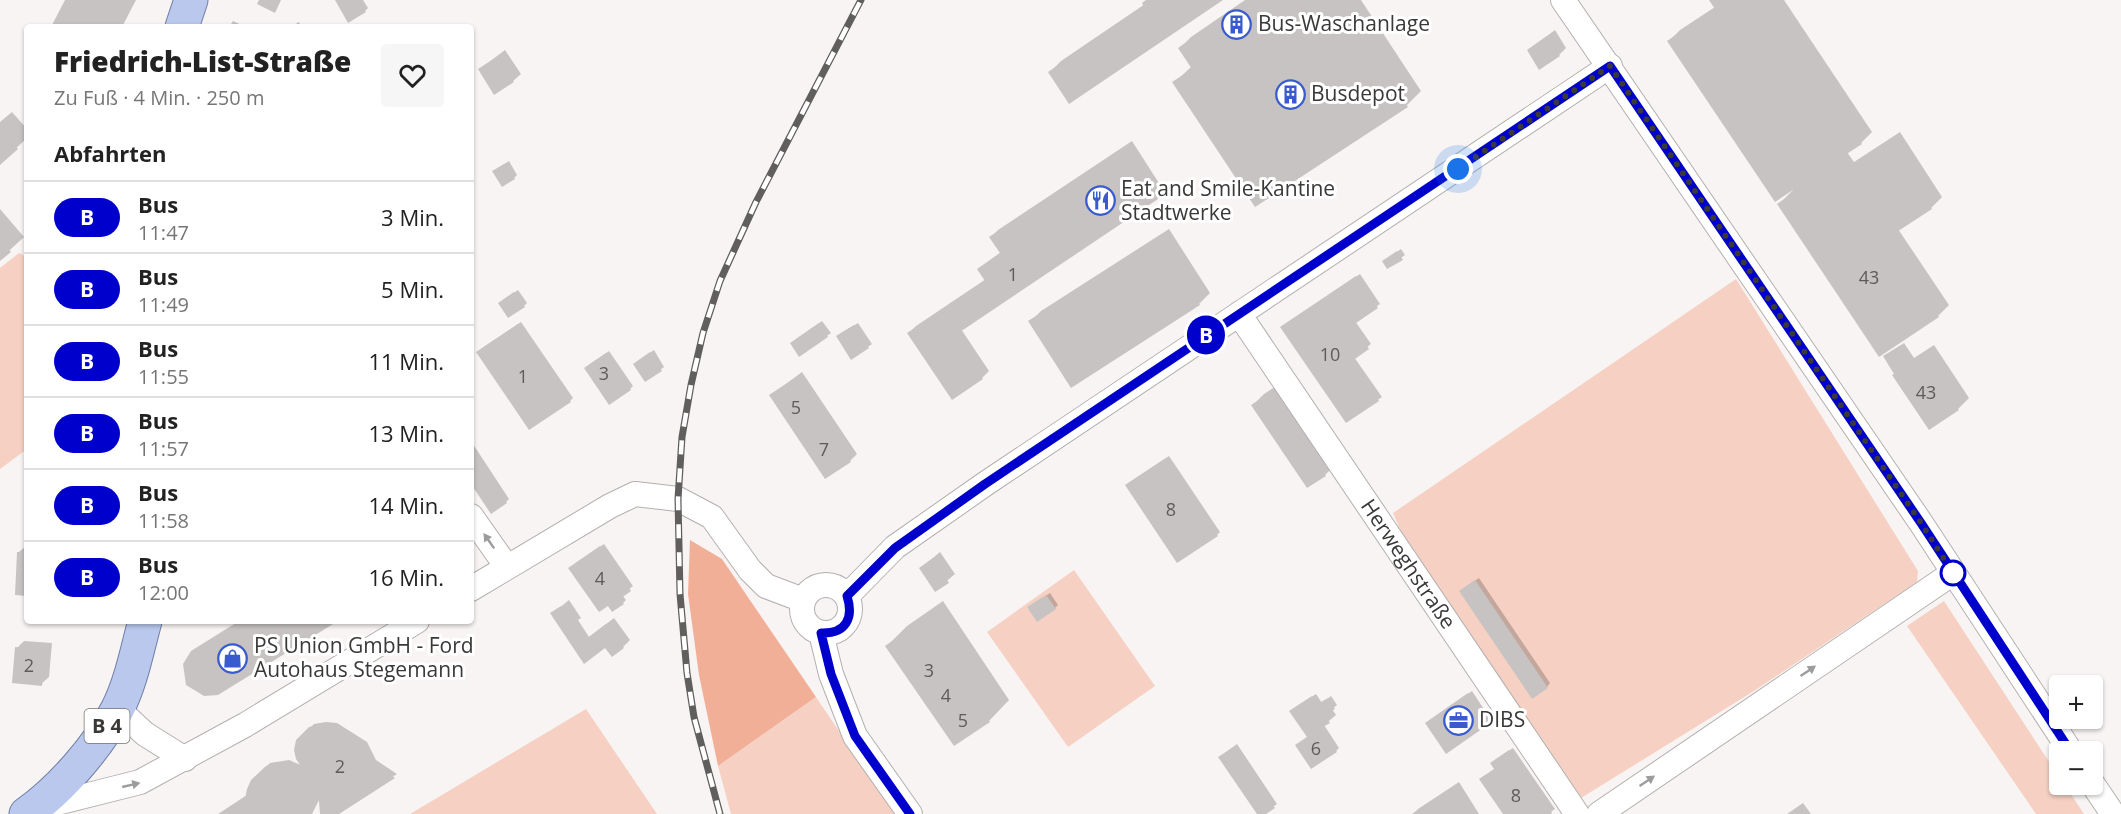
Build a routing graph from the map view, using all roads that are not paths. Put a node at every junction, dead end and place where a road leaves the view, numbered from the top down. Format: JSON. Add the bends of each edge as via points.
{"nodes":[{"id":1,"x":191,"y":0,"type":"edge"},
{"id":2,"x":1563,"y":0,"type":"edge"},
{"id":3,"x":183,"y":24,"type":"edge"},
{"id":4,"x":1610,"y":66,"type":"junction"},
{"id":5,"x":1239,"y":314,"type":"junction"},
{"id":6,"x":474,"y":520,"type":"edge"},
{"id":7,"x":507,"y":567,"type":"junction"},
{"id":8,"x":1953,"y":573,"type":"junction"},
{"id":9,"x":474,"y":587,"type":"edge"},
{"id":10,"x":847,"y":596,"type":"junction"},
{"id":11,"x":803,"y":600,"type":"junction"},
{"id":12,"x":144,"y":624,"type":"edge"},
{"id":13,"x":412,"y":624,"type":"edge"},
{"id":14,"x":821,"y":633,"type":"junction"},
{"id":15,"x":118,"y":709,"type":"junction"},
{"id":16,"x":2064,"y":741,"type":"edge"},
{"id":17,"x":185,"y":759,"type":"junction"},
{"id":18,"x":2100,"y":795,"type":"edge"},
{"id":19,"x":75,"y":806,"type":"edge"},
{"id":20,"x":29,"y":812,"type":"edge"},
{"id":21,"x":910,"y":814,"type":"edge"},
{"id":22,"x":1577,"y":814,"type":"edge"},
{"id":23,"x":1599,"y":814,"type":"edge"},
{"id":24,"x":2113,"y":814,"type":"edge"}],
"edges":[{"from":1,"to":3,"type":"main road"},
{"from":2,"to":4,"type":"street"},
{"from":4,"to":5,"type":"street"},
{"from":4,"to":8,"type":"street"},
{"from":5,"to":10,"type":"street","via":[[911,536]]},
{"from":5,"to":22,"type":"street","name":"Herweghstraße"},
{"from":7,"to":6,"type":"street","one_way":true},
{"from":7,"to":9,"type":"street"},
{"from":7,"to":11,"type":"street","via":[[635,494],[678,499],[712,517],[766,586]]},
{"from":8,"to":16,"type":"street"},
{"from":23,"to":8,"type":"street","one_way":true},
{"from":10,"to":11,"type":"street","via":[[829,585],[820,585]]},
{"from":10,"to":14,"type":"street","via":[[850,615],[844,626]]},
{"from":11,"to":14,"type":"street","via":[[802,616],[807,626]]},
{"from":12,"to":15,"type":"main road","number":"B 4"},
{"from":13,"to":17,"type":"street"},
{"from":14,"to":21,"type":"street","via":[[831,674],[855,736]]},
{"from":15,"to":17,"type":"street","via":[[145,734]]},
{"from":15,"to":20,"type":"main road","number":"B 4","via":[[73,771]]},
{"from":19,"to":17,"type":"street","one_way":true,"via":[[141,782]]},
{"from":18,"to":24,"type":"street"},
{"from":19,"to":20,"type":"street"}]}
